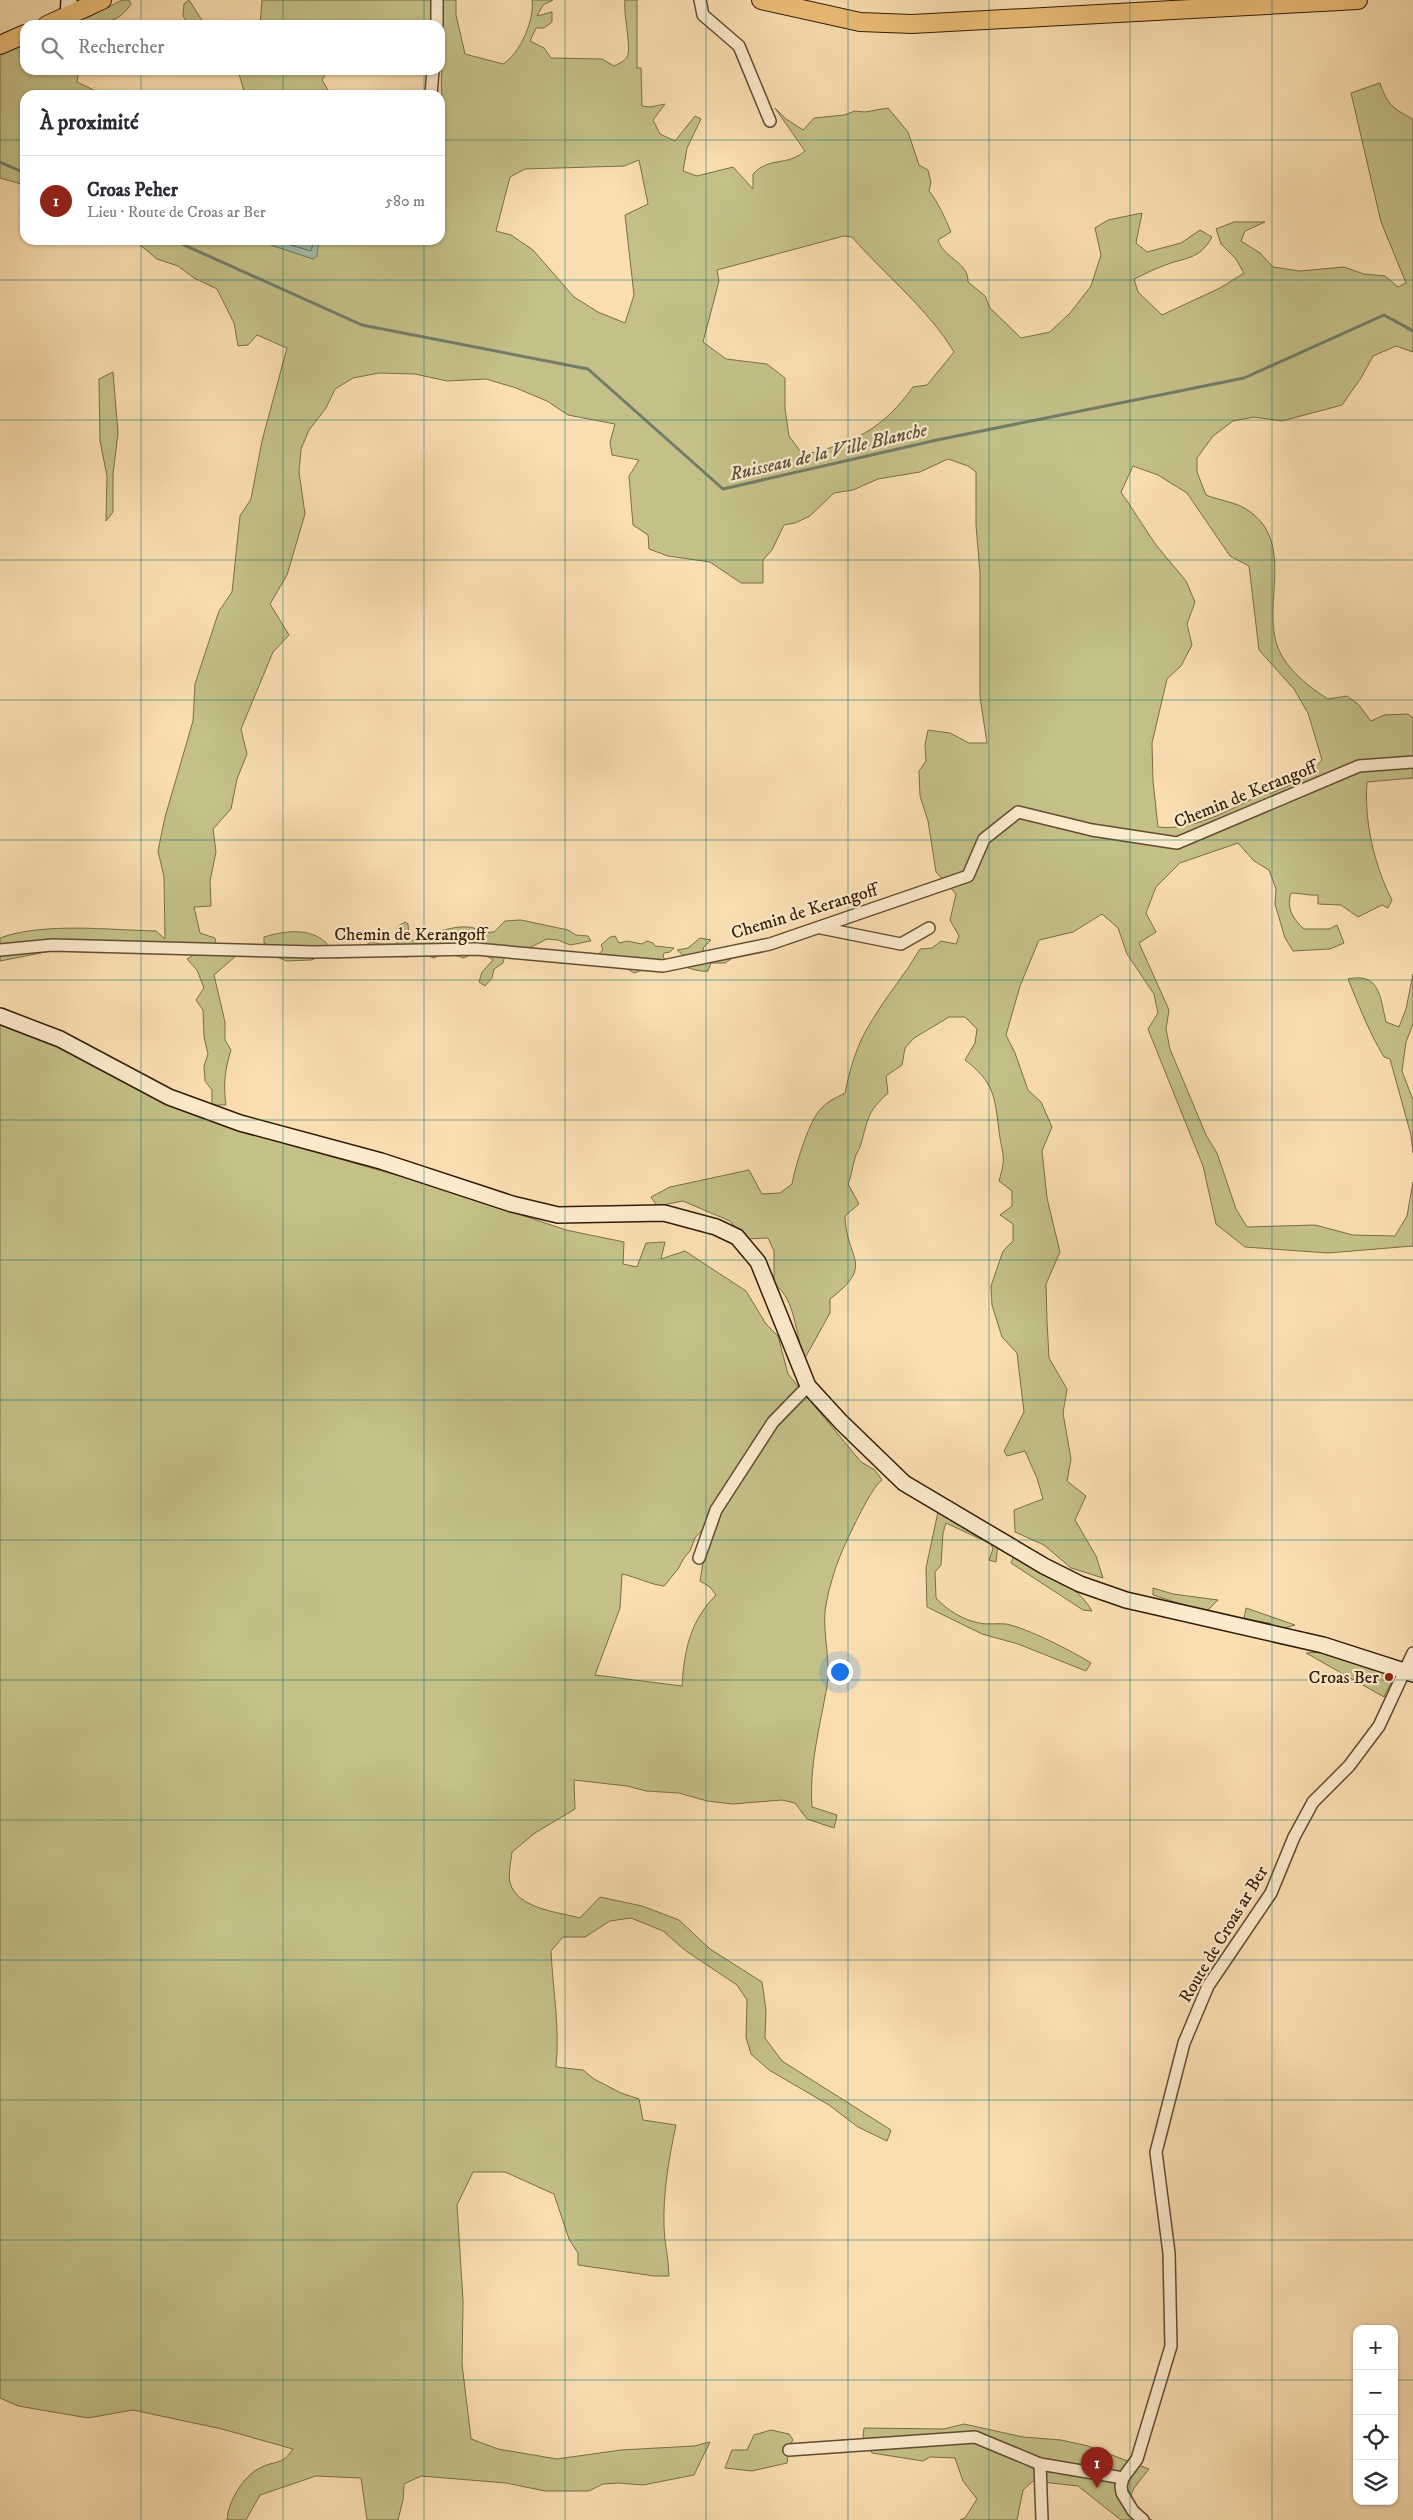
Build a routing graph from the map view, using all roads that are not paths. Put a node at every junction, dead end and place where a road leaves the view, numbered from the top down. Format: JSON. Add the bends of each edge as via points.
{"nodes":[{"id":1,"x":438,"y":0,"type":"edge"},
{"id":2,"x":700,"y":0,"type":"edge"},
{"id":3,"x":761,"y":0,"type":"edge"},
{"id":4,"x":1358,"y":0,"type":"edge"},
{"id":5,"x":94,"y":2,"type":"edge"},
{"id":6,"x":68,"y":8,"type":"edge"},
{"id":7,"x":53,"y":20,"type":"edge"},
{"id":8,"x":437,"y":20,"type":"edge"},
{"id":9,"x":20,"y":36,"type":"edge"},
{"id":10,"x":0,"y":45,"type":"edge"},
{"id":11,"x":433,"y":75,"type":"edge"},
{"id":12,"x":431,"y":90,"type":"edge"},
{"id":13,"x":770,"y":120,"type":"dead end"},
{"id":14,"x":1413,"y":762,"type":"edge"},
{"id":15,"x":819,"y":928,"type":"junction"},
{"id":16,"x":929,"y":928,"type":"dead end"},
{"id":17,"x":0,"y":950,"type":"edge"},
{"id":18,"x":0,"y":1016,"type":"edge"},
{"id":19,"x":808,"y":1386,"type":"junction"},
{"id":20,"x":699,"y":1558,"type":"dead end"},
{"id":21,"x":1413,"y":1653,"type":"edge"},
{"id":22,"x":1408,"y":1672,"type":"edge"},
{"id":23,"x":789,"y":2450,"type":"dead end"},
{"id":24,"x":1040,"y":2464,"type":"junction"},
{"id":25,"x":1123,"y":2478,"type":"junction"},
{"id":26,"x":1042,"y":2520,"type":"edge"},
{"id":27,"x":1144,"y":2520,"type":"edge"}],
"edges":[{"from":1,"to":8,"type":"street"},
{"from":2,"to":13,"type":"street","via":[[703,15],[739,46]]},
{"from":3,"to":4,"type":"main road","via":[[860,22],[912,24]]},
{"from":5,"to":6,"type":"main road"},
{"from":6,"to":7,"type":"main road"},
{"from":9,"to":10,"type":"main road"},
{"from":11,"to":12,"type":"street"},
{"from":14,"to":15,"type":"street","name":"Chemin de Kerangoff","via":[[1359,766],[1177,843],[1092,830],[1018,812],[984,839],[968,876]]},
{"from":15,"to":16,"type":"street","via":[[901,944]]},
{"from":15,"to":17,"type":"street","name":"Chemin de Kerangoff","via":[[770,944],[663,966],[476,949],[314,952],[52,945]]},
{"from":18,"to":19,"type":"street","via":[[60,1039],[169,1097],[240,1122],[381,1161],[512,1204],[558,1215],[664,1213],[716,1227],[737,1237],[758,1262]]},
{"from":19,"to":20,"type":"street","via":[[773,1422],[716,1510]]},
{"from":19,"to":22,"type":"street","via":[[904,1483],[1073,1580],[1126,1600],[1323,1645]]},
{"from":21,"to":22,"type":"street","name":"Route de Croas ar Ber"},
{"from":22,"to":25,"type":"street","name":"Route de Croas ar Ber","via":[[1367,1744],[1313,1802],[1294,1837],[1271,1893],[1208,1986],[1190,2025],[1156,2152],[1169,2253],[1171,2346],[1137,2459]]},
{"from":23,"to":24,"type":"street","via":[[975,2437]]},
{"from":24,"to":25,"type":"street"},
{"from":24,"to":26,"type":"street"},
{"from":25,"to":27,"type":"street","via":[[1122,2493],[1133,2511]]}]}
